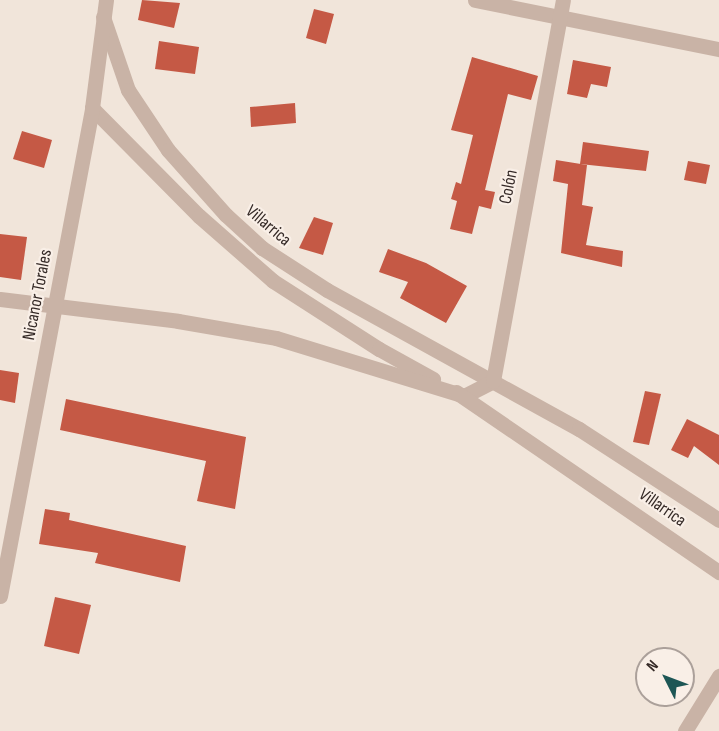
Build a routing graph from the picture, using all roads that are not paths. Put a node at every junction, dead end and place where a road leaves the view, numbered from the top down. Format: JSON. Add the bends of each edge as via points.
{"nodes":[{"id":1,"x":106,"y":0,"type":"edge"},
{"id":2,"x":475,"y":0,"type":"edge"},
{"id":3,"x":563,"y":0,"type":"edge"},
{"id":4,"x":103,"y":17,"type":"junction"},
{"id":5,"x":560,"y":17,"type":"junction"},
{"id":6,"x":719,"y":49,"type":"edge"},
{"id":7,"x":92,"y":108,"type":"junction"},
{"id":8,"x":0,"y":299,"type":"edge"},
{"id":9,"x":56,"y":305,"type":"junction"},
{"id":10,"x":493,"y":381,"type":"junction"},
{"id":11,"x":464,"y":396,"type":"junction"},
{"id":12,"x":719,"y":520,"type":"edge"},
{"id":13,"x":719,"y":572,"type":"edge"},
{"id":14,"x":0,"y":596,"type":"edge"},
{"id":15,"x":719,"y":676,"type":"edge"},
{"id":16,"x":685,"y":731,"type":"edge"}],
"edges":[{"from":1,"to":4,"type":"street","name":"Nicanor Torales"},
{"from":2,"to":5,"type":"street"},
{"from":3,"to":5,"type":"street","name":"Colón"},
{"from":4,"to":7,"type":"street","name":"Nicanor Torales"},
{"from":4,"to":10,"type":"street","name":"Villarrica","via":[[128,90],[168,150],[226,215],[283,263]]},
{"from":5,"to":6,"type":"street"},
{"from":5,"to":10,"type":"street","name":"Colón"},
{"from":7,"to":9,"type":"street","name":"Nicanor Torales"},
{"from":7,"to":11,"type":"street","name":"Villarrica","via":[[199,216],[273,280],[379,350]]},
{"from":8,"to":9,"type":"street","name":"Villarrica"},
{"from":9,"to":11,"type":"street","name":"Villarrica","via":[[276,338]]},
{"from":9,"to":14,"type":"street","name":"Nicanor Torales"},
{"from":10,"to":11,"type":"street"},
{"from":10,"to":12,"type":"street","name":"Villarrica","via":[[579,429]]},
{"from":11,"to":13,"type":"street","name":"Villarrica"},
{"from":15,"to":16,"type":"street"}]}
